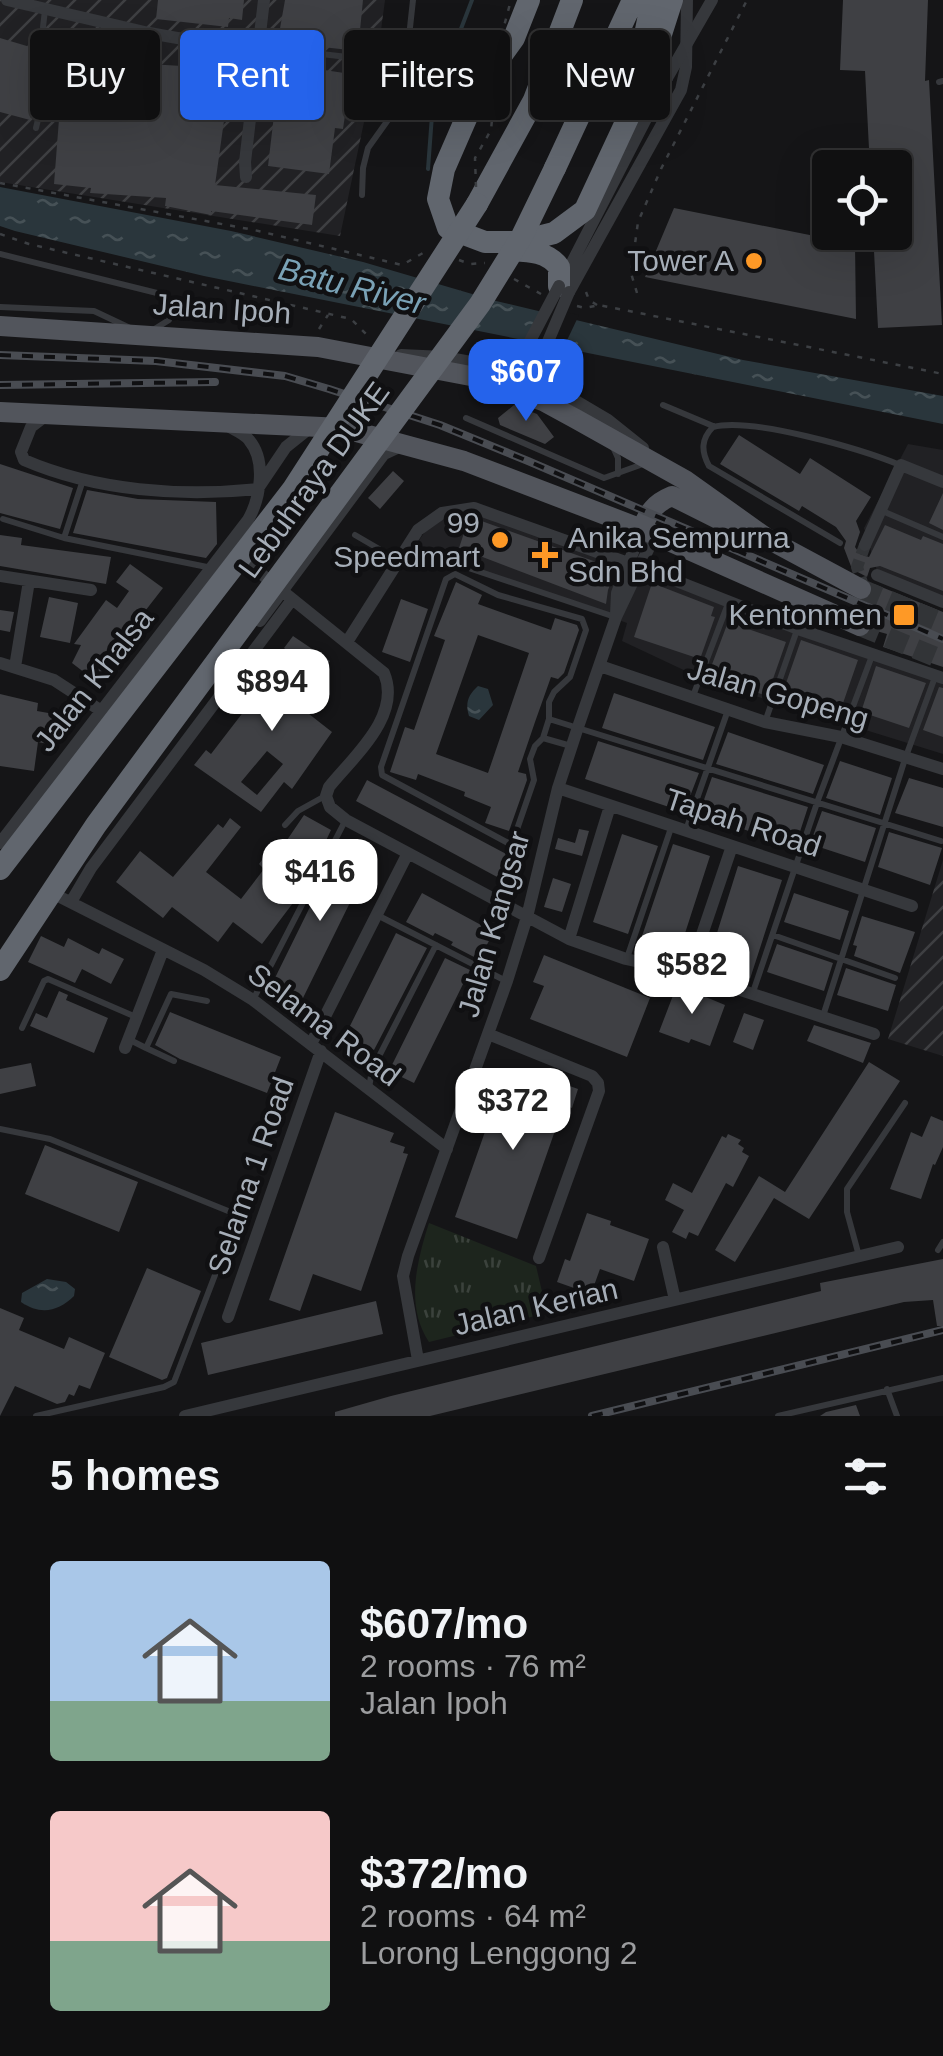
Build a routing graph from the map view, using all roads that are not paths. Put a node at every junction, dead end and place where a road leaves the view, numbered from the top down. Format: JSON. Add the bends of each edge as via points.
{"nodes":[{"id":1,"x":8,"y":0,"type":"edge"},
{"id":2,"x":264,"y":0,"type":"edge"},
{"id":3,"x":412,"y":0,"type":"edge"},
{"id":4,"x":530,"y":0,"type":"edge"},
{"id":5,"x":572,"y":0,"type":"edge"},
{"id":6,"x":633,"y":0,"type":"edge"},
{"id":7,"x":652,"y":0,"type":"edge"},
{"id":8,"x":672,"y":0,"type":"edge"},
{"id":9,"x":687,"y":0,"type":"edge"},
{"id":10,"x":712,"y":0,"type":"edge"},
{"id":11,"x":46,"y":9,"type":"junction"},
{"id":12,"x":260,"y":30,"type":"edge"},
{"id":13,"x":409,"y":30,"type":"edge"},
{"id":14,"x":180,"y":38,"type":"edge"},
{"id":15,"x":251,"y":120,"type":"edge"},
{"id":16,"x":388,"y":120,"type":"edge"},
{"id":17,"x":36,"y":128,"type":"dead end"},
{"id":18,"x":246,"y":178,"type":"dead end"},
{"id":19,"x":362,"y":196,"type":"dead end"},
{"id":20,"x":448,"y":228,"type":"junction"},
{"id":21,"x":542,"y":238,"type":"junction"},
{"id":22,"x":0,"y":254,"type":"edge"},
{"id":23,"x":561,"y":294,"type":"junction"},
{"id":24,"x":0,"y":307,"type":"edge"},
{"id":25,"x":0,"y":326,"type":"edge"},
{"id":26,"x":145,"y":333,"type":"junction"},
{"id":27,"x":362,"y":343,"type":"junction"},
{"id":28,"x":664,"y":405,"type":"dead end"},
{"id":29,"x":0,"y":412,"type":"edge"},
{"id":30,"x":50,"y":413,"type":"junction"},
{"id":31,"x":466,"y":418,"type":"dead end"},
{"id":32,"x":219,"y":420,"type":"junction"},
{"id":33,"x":312,"y":425,"type":"junction"},
{"id":34,"x":713,"y":426,"type":"junction"},
{"id":35,"x":609,"y":437,"type":"junction"},
{"id":36,"x":407,"y":444,"type":"junction"},
{"id":37,"x":901,"y":465,"type":"junction"},
{"id":38,"x":661,"y":467,"type":"junction"},
{"id":39,"x":618,"y":475,"type":"junction"},
{"id":40,"x":84,"y":480,"type":"junction"},
{"id":41,"x":943,"y":482,"type":"edge"},
{"id":42,"x":258,"y":489,"type":"junction"},
{"id":43,"x":879,"y":510,"type":"junction"},
{"id":44,"x":3,"y":520,"type":"dead end"},
{"id":45,"x":649,"y":532,"type":"junction"},
{"id":46,"x":355,"y":535,"type":"dead end"},
{"id":47,"x":64,"y":538,"type":"junction"},
{"id":48,"x":867,"y":538,"type":"tunnel mouth"},
{"id":49,"x":943,"y":538,"type":"edge"},
{"id":50,"x":768,"y":539,"type":"junction"},
{"id":51,"x":840,"y":544,"type":"dead end"},
{"id":52,"x":229,"y":548,"type":"junction"},
{"id":53,"x":408,"y":548,"type":"junction"},
{"id":54,"x":400,"y":561,"type":"junction"},
{"id":55,"x":634,"y":565,"type":"junction"},
{"id":56,"x":213,"y":568,"type":"junction"},
{"id":57,"x":0,"y":576,"type":"edge"},
{"id":58,"x":28,"y":581,"type":"junction"},
{"id":59,"x":869,"y":582,"type":"joint"},
{"id":60,"x":91,"y":590,"type":"dead end"},
{"id":61,"x":286,"y":597,"type":"junction"},
{"id":62,"x":730,"y":600,"type":"junction"},
{"id":63,"x":943,"y":602,"type":"edge"},
{"id":64,"x":616,"y":617,"type":"junction"},
{"id":65,"x":860,"y":626,"type":"tunnel mouth"},
{"id":66,"x":798,"y":629,"type":"junction"},
{"id":67,"x":347,"y":642,"type":"junction"},
{"id":68,"x":873,"y":653,"type":"junction"},
{"id":69,"x":0,"y":663,"type":"edge"},
{"id":70,"x":600,"y":666,"type":"junction"},
{"id":71,"x":15,"y":667,"type":"junction"},
{"id":72,"x":939,"y":677,"type":"edge"},
{"id":73,"x":693,"y":696,"type":"junction"},
{"id":74,"x":729,"y":708,"type":"junction"},
{"id":75,"x":100,"y":710,"type":"junction"},
{"id":76,"x":549,"y":719,"type":"junction"},
{"id":77,"x":766,"y":722,"type":"junction"},
{"id":78,"x":578,"y":727,"type":"junction"},
{"id":79,"x":841,"y":737,"type":"junction"},
{"id":80,"x":543,"y":738,"type":"junction"},
{"id":81,"x":572,"y":746,"type":"junction"},
{"id":82,"x":905,"y":759,"type":"junction"},
{"id":83,"x":708,"y":768,"type":"junction"},
{"id":84,"x":943,"y":769,"type":"edge"},
{"id":85,"x":558,"y":788,"type":"junction"},
{"id":86,"x":326,"y":799,"type":"junction"},
{"id":87,"x":818,"y":800,"type":"junction"},
{"id":88,"x":610,"y":806,"type":"junction"},
{"id":89,"x":346,"y":820,"type":"junction"},
{"id":90,"x":886,"y":822,"type":"junction"},
{"id":91,"x":285,"y":825,"type":"dead end"},
{"id":92,"x":678,"y":829,"type":"junction"},
{"id":93,"x":942,"y":841,"type":"edge"},
{"id":94,"x":0,"y":844,"type":"edge"},
{"id":95,"x":732,"y":846,"type":"junction"},
{"id":96,"x":408,"y":853,"type":"junction"},
{"id":97,"x":796,"y":866,"type":"junction"},
{"id":98,"x":0,"y":869,"type":"edge"},
{"id":99,"x":864,"y":890,"type":"junction"},
{"id":100,"x":64,"y":899,"type":"junction"},
{"id":101,"x":912,"y":906,"type":"dead end"},
{"id":102,"x":376,"y":915,"type":"junction"},
{"id":103,"x":527,"y":917,"type":"junction"},
{"id":104,"x":773,"y":935,"type":"junction"},
{"id":105,"x":569,"y":939,"type":"junction"},
{"id":106,"x":436,"y":945,"type":"junction"},
{"id":107,"x":164,"y":950,"type":"junction"},
{"id":108,"x":626,"y":959,"type":"junction"},
{"id":109,"x":0,"y":960,"type":"edge"},
{"id":110,"x":841,"y":960,"type":"junction"},
{"id":111,"x":0,"y":970,"type":"edge"},
{"id":112,"x":689,"y":973,"type":"junction"},
{"id":113,"x":894,"y":978,"type":"dead end"},
{"id":114,"x":507,"y":981,"type":"junction"},
{"id":115,"x":751,"y":996,"type":"junction"},
{"id":116,"x":253,"y":1000,"type":"junction"},
{"id":117,"x":208,"y":1001,"type":"dead end"},
{"id":118,"x":138,"y":1018,"type":"junction"},
{"id":119,"x":822,"y":1018,"type":"junction"},
{"id":120,"x":22,"y":1028,"type":"dead end"},
{"id":121,"x":488,"y":1034,"type":"junction"},
{"id":122,"x":874,"y":1034,"type":"dead end"},
{"id":123,"x":127,"y":1044,"type":"joint"},
{"id":124,"x":146,"y":1048,"type":"junction"},
{"id":125,"x":316,"y":1048,"type":"junction"},
{"id":126,"x":174,"y":1061,"type":"dead end"},
{"id":127,"x":369,"y":1088,"type":"junction"},
{"id":128,"x":905,"y":1104,"type":"dead end"},
{"id":129,"x":0,"y":1130,"type":"edge"},
{"id":130,"x":447,"y":1149,"type":"junction"},
{"id":131,"x":943,"y":1242,"type":"edge"},
{"id":132,"x":898,"y":1246,"type":"dead end"},
{"id":133,"x":663,"y":1247,"type":"dead end"},
{"id":134,"x":938,"y":1250,"type":"dead end"},
{"id":135,"x":859,"y":1256,"type":"junction"},
{"id":136,"x":539,"y":1258,"type":"dead end"},
{"id":137,"x":675,"y":1300,"type":"junction"},
{"id":138,"x":228,"y":1316,"type":"dead end"},
{"id":139,"x":418,"y":1360,"type":"junction"},
{"id":140,"x":943,"y":1378,"type":"edge"},
{"id":141,"x":887,"y":1389,"type":"junction"},
{"id":142,"x":36,"y":1416,"type":"edge"},
{"id":143,"x":185,"y":1416,"type":"edge"},
{"id":144,"x":778,"y":1416,"type":"edge"},
{"id":145,"x":896,"y":1416,"type":"edge"}],
"edges":[{"from":1,"to":11,"type":"street"},
{"from":2,"to":12,"type":"street"},
{"from":3,"to":13,"type":"lane"},
{"from":4,"to":20,"type":"highway","via":[[514,38],[481,84],[444,169],[438,199]]},
{"from":5,"to":98,"type":"highway","name":"Lebuhraya DUKE","bridge":true,"via":[[534,100],[477,204],[294,490]]},
{"from":6,"to":111,"type":"highway","name":"Lebuhraya DUKE","bridge":true,"via":[[522,236],[480,304],[96,824]]},
{"from":7,"to":21,"type":"highway","via":[[633,88],[595,178],[578,209]]},
{"from":8,"to":21,"type":"highway","via":[[648,76],[585,210]]},
{"from":9,"to":23,"type":"street","via":[[680,90]]},
{"from":10,"to":23,"type":"street","bridge":true},
{"from":11,"to":14,"type":"street"},
{"from":11,"to":17,"type":"lane","via":[[43,27],[54,51]]},
{"from":15,"to":18,"type":"street"},
{"from":16,"to":19,"type":"lane","via":[[368,148]]},
{"from":20,"to":21,"type":"highway","via":[[502,244]]},
{"from":20,"to":23,"type":"highway","via":[[485,249],[546,256],[559,267]]},
{"from":22,"to":26,"type":"lane","via":[[166,295],[173,313]]},
{"from":23,"to":27,"type":"street","bridge":true,"via":[[508,369]]},
{"from":23,"to":38,"type":"street","bridge":true,"via":[[538,364],[547,384],[608,420]]},
{"from":24,"to":26,"type":"lane","via":[[94,311]]},
{"from":25,"to":26,"type":"main road","name":"Jalan Ipoh"},
{"from":26,"to":27,"type":"main road","name":"Jalan Ipoh"},
{"from":27,"to":35,"type":"main road","name":"Jalan Ipoh","via":[[543,401]]},
{"from":28,"to":34,"type":"lane"},
{"from":29,"to":30,"type":"main road"},
{"from":30,"to":32,"type":"main road"},
{"from":30,"to":40,"type":"street","via":[[31,427],[20,452],[24,460]]},
{"from":31,"to":39,"type":"lane","via":[[604,478]]},
{"from":32,"to":33,"type":"main road"},
{"from":32,"to":42,"type":"street","via":[[249,439],[259,460]]},
{"from":33,"to":36,"type":"main road"},
{"from":33,"to":42,"type":"street","via":[[286,447]]},
{"from":34,"to":37,"type":"lane","via":[[737,424],[838,443]]},
{"from":34,"to":51,"type":"lane","via":[[704,441],[709,466]]},
{"from":35,"to":38,"type":"main road","name":"Jalan Ipoh"},
{"from":35,"to":39,"type":"lane"},
{"from":36,"to":45,"type":"main road"},
{"from":36,"to":61,"type":"street","via":[[384,454]]},
{"from":37,"to":41,"type":"street"},
{"from":37,"to":43,"type":"street"},
{"from":38,"to":39,"type":"lane","via":[[631,466]]},
{"from":38,"to":50,"type":"main road","name":"Jalan Ipoh"},
{"from":40,"to":42,"type":"street","via":[[153,490]]},
{"from":40,"to":47,"type":"lane"},
{"from":42,"to":52,"type":"street","name":"Jalan Khalsa","via":[[256,505]]},
{"from":43,"to":48,"type":"street"},
{"from":43,"to":49,"type":"lane"},
{"from":44,"to":47,"type":"lane"},
{"from":45,"to":50,"type":"main road","via":[[647,515],[672,496]]},
{"from":45,"to":55,"type":"street","name":"Jalan Kangsar"},
{"from":45,"to":65,"type":"main road"},
{"from":46,"to":54,"type":"lane"},
{"from":47,"to":56,"type":"lane"},
{"from":50,"to":59,"type":"main road","name":"Jalan Ipoh"},
{"from":52,"to":56,"type":"street","name":"Jalan Khalsa"},
{"from":52,"to":61,"type":"street"},
{"from":53,"to":54,"type":"street"},
{"from":53,"to":55,"type":"street","via":[[434,517],[474,508]]},
{"from":53,"to":64,"type":"lane"},
{"from":54,"to":67,"type":"street"},
{"from":55,"to":62,"type":"street"},
{"from":55,"to":64,"type":"street","name":"Jalan Kangsar","via":[[616,594]]},
{"from":56,"to":75,"type":"street","name":"Jalan Khalsa"},
{"from":57,"to":58,"type":"street"},
{"from":58,"to":60,"type":"street"},
{"from":58,"to":71,"type":"street"},
{"from":59,"to":63,"type":"street"},
{"from":61,"to":67,"type":"street"},
{"from":61,"to":100,"type":"street"},
{"from":62,"to":66,"type":"street"},
{"from":62,"to":73,"type":"lane"},
{"from":64,"to":70,"type":"street","name":"Jalan Kangsar"},
{"from":66,"to":68,"type":"street"},
{"from":66,"to":77,"type":"lane"},
{"from":67,"to":86,"type":"street","via":[[384,673],[390,697]]},
{"from":68,"to":72,"type":"street"},
{"from":68,"to":79,"type":"lane"},
{"from":69,"to":71,"type":"street"},
{"from":70,"to":73,"type":"street","name":"Jalan Gopeng"},
{"from":70,"to":78,"type":"street","name":"Jalan Kangsar"},
{"from":71,"to":75,"type":"street","via":[[54,680]]},
{"from":72,"to":82,"type":"lane"},
{"from":73,"to":74,"type":"street","name":"Jalan Gopeng"},
{"from":74,"to":77,"type":"street","name":"Jalan Gopeng"},
{"from":74,"to":83,"type":"lane"},
{"from":75,"to":94,"type":"street","name":"Jalan Khalsa"},
{"from":76,"to":78,"type":"lane"},
{"from":76,"to":80,"type":"lane"},
{"from":76,"to":80,"type":"lane","via":[[549,702],[570,677],[585,623],[449,575],[382,775],[508,842],[534,780],[530,759]]},
{"from":77,"to":79,"type":"street","name":"Jalan Gopeng"},
{"from":78,"to":81,"type":"street","name":"Jalan Kangsar"},
{"from":78,"to":83,"type":"lane"},
{"from":79,"to":82,"type":"street","name":"Jalan Gopeng"},
{"from":79,"to":87,"type":"lane"},
{"from":80,"to":81,"type":"lane"},
{"from":81,"to":85,"type":"street","name":"Jalan Kangsar"},
{"from":82,"to":84,"type":"street","name":"Jalan Gopeng"},
{"from":82,"to":90,"type":"lane"},
{"from":83,"to":87,"type":"lane"},
{"from":83,"to":92,"type":"lane"},
{"from":85,"to":88,"type":"street","name":"Tapah Road"},
{"from":85,"to":103,"type":"street","name":"Jalan Kangsar"},
{"from":86,"to":89,"type":"street"},
{"from":86,"to":91,"type":"lane"},
{"from":87,"to":90,"type":"lane"},
{"from":87,"to":97,"type":"lane"},
{"from":88,"to":92,"type":"street","name":"Tapah Road"},
{"from":88,"to":105,"type":"street"},
{"from":89,"to":96,"type":"street"},
{"from":89,"to":116,"type":"lane"},
{"from":90,"to":93,"type":"lane"},
{"from":90,"to":99,"type":"lane"},
{"from":92,"to":95,"type":"street","name":"Tapah Road"},
{"from":92,"to":108,"type":"lane"},
{"from":95,"to":97,"type":"street","name":"Tapah Road"},
{"from":95,"to":112,"type":"street"},
{"from":96,"to":102,"type":"street","name":"Selama 1 Road"},
{"from":96,"to":103,"type":"street"},
{"from":97,"to":99,"type":"street","name":"Tapah Road"},
{"from":97,"to":104,"type":"lane"},
{"from":99,"to":101,"type":"street","name":"Tapah Road"},
{"from":99,"to":110,"type":"lane"},
{"from":100,"to":107,"type":"street","name":"Selama Road"},
{"from":100,"to":109,"type":"street"},
{"from":102,"to":106,"type":"lane"},
{"from":102,"to":125,"type":"street","name":"Selama 1 Road"},
{"from":103,"to":105,"type":"street"},
{"from":103,"to":114,"type":"street","name":"Jalan Kangsar"},
{"from":104,"to":110,"type":"lane"},
{"from":104,"to":115,"type":"lane"},
{"from":105,"to":108,"type":"street"},
{"from":106,"to":114,"type":"lane"},
{"from":106,"to":127,"type":"lane"},
{"from":107,"to":116,"type":"street","name":"Selama Road"},
{"from":107,"to":118,"type":"street"},
{"from":108,"to":112,"type":"street"},
{"from":110,"to":113,"type":"lane"},
{"from":110,"to":119,"type":"lane"},
{"from":112,"to":115,"type":"street"},
{"from":114,"to":121,"type":"street","name":"Jalan Kangsar"},
{"from":115,"to":119,"type":"street"},
{"from":116,"to":125,"type":"street","name":"Selama Road"},
{"from":117,"to":124,"type":"lane","via":[[171,994]]},
{"from":118,"to":120,"type":"lane","via":[[48,979]]},
{"from":118,"to":123,"type":"street"},
{"from":119,"to":122,"type":"street"},
{"from":121,"to":130,"type":"street","name":"Jalan Kangsar"},
{"from":121,"to":136,"type":"street","via":[[598,1083]]},
{"from":123,"to":124,"type":"lane"},
{"from":124,"to":126,"type":"lane"},
{"from":125,"to":127,"type":"street","name":"Selama Road"},
{"from":125,"to":138,"type":"street","name":"Selama 1 Road"},
{"from":127,"to":130,"type":"street","name":"Selama Road"},
{"from":128,"to":135,"type":"lane","via":[[847,1189]]},
{"from":129,"to":142,"type":"lane","via":[[50,1140],[238,1215],[174,1382]]},
{"from":130,"to":139,"type":"street","name":"Jalan Kangsar","via":[[404,1276]]},
{"from":131,"to":134,"type":"lane"},
{"from":132,"to":135,"type":"street","name":"Jalan Kerian"},
{"from":133,"to":137,"type":"street"},
{"from":135,"to":137,"type":"street","name":"Jalan Kerian"},
{"from":137,"to":139,"type":"street","name":"Jalan Kerian"},
{"from":139,"to":143,"type":"street","name":"Jalan Kerian"},
{"from":140,"to":141,"type":"lane"},
{"from":141,"to":144,"type":"lane"},
{"from":141,"to":145,"type":"lane"}]}
